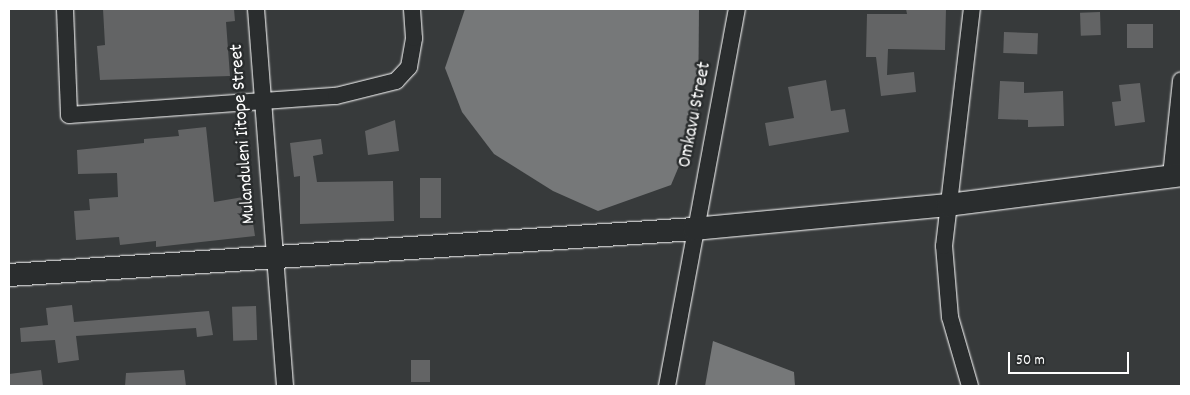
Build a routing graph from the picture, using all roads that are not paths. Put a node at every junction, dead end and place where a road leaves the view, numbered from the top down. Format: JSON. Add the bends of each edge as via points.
{"nodes":[{"id":1,"x":65,"y":9,"type":"edge"},
{"id":2,"x":256,"y":9,"type":"edge"},
{"id":3,"x":412,"y":9,"type":"edge"},
{"id":4,"x":737,"y":9,"type":"edge"},
{"id":5,"x":972,"y":9,"type":"edge"},
{"id":6,"x":1181,"y":82,"type":"edge"},
{"id":7,"x":262,"y":102,"type":"junction"},
{"id":8,"x":1176,"y":176,"type":"edge"},
{"id":9,"x":948,"y":205,"type":"junction"},
{"id":10,"x":694,"y":229,"type":"junction"},
{"id":11,"x":272,"y":256,"type":"junction"},
{"id":12,"x":9,"y":275,"type":"edge"},
{"id":13,"x":285,"y":386,"type":"edge"},
{"id":14,"x":667,"y":386,"type":"edge"},
{"id":15,"x":970,"y":386,"type":"edge"}],
"edges":[{"from":1,"to":7,"type":"street","via":[[69,115]]},
{"from":2,"to":7,"type":"street","name":"Mulanduleni Iitope Street"},
{"from":3,"to":7,"type":"street","via":[[414,38],[409,67],[396,80],[336,96]]},
{"from":4,"to":10,"type":"street","name":"Omkavu Street"},
{"from":5,"to":9,"type":"street"},
{"from":6,"to":8,"type":"street"},
{"from":7,"to":11,"type":"street","name":"Mulanduleni Iitope Street"},
{"from":8,"to":9,"type":"street"},
{"from":9,"to":10,"type":"street"},
{"from":9,"to":15,"type":"street","via":[[944,246],[950,317]]},
{"from":10,"to":11,"type":"street"},
{"from":10,"to":14,"type":"street","name":"Omkavu Street"},
{"from":11,"to":12,"type":"street"},
{"from":11,"to":13,"type":"street","name":"Mulanduleni Iitope Street"}]}
